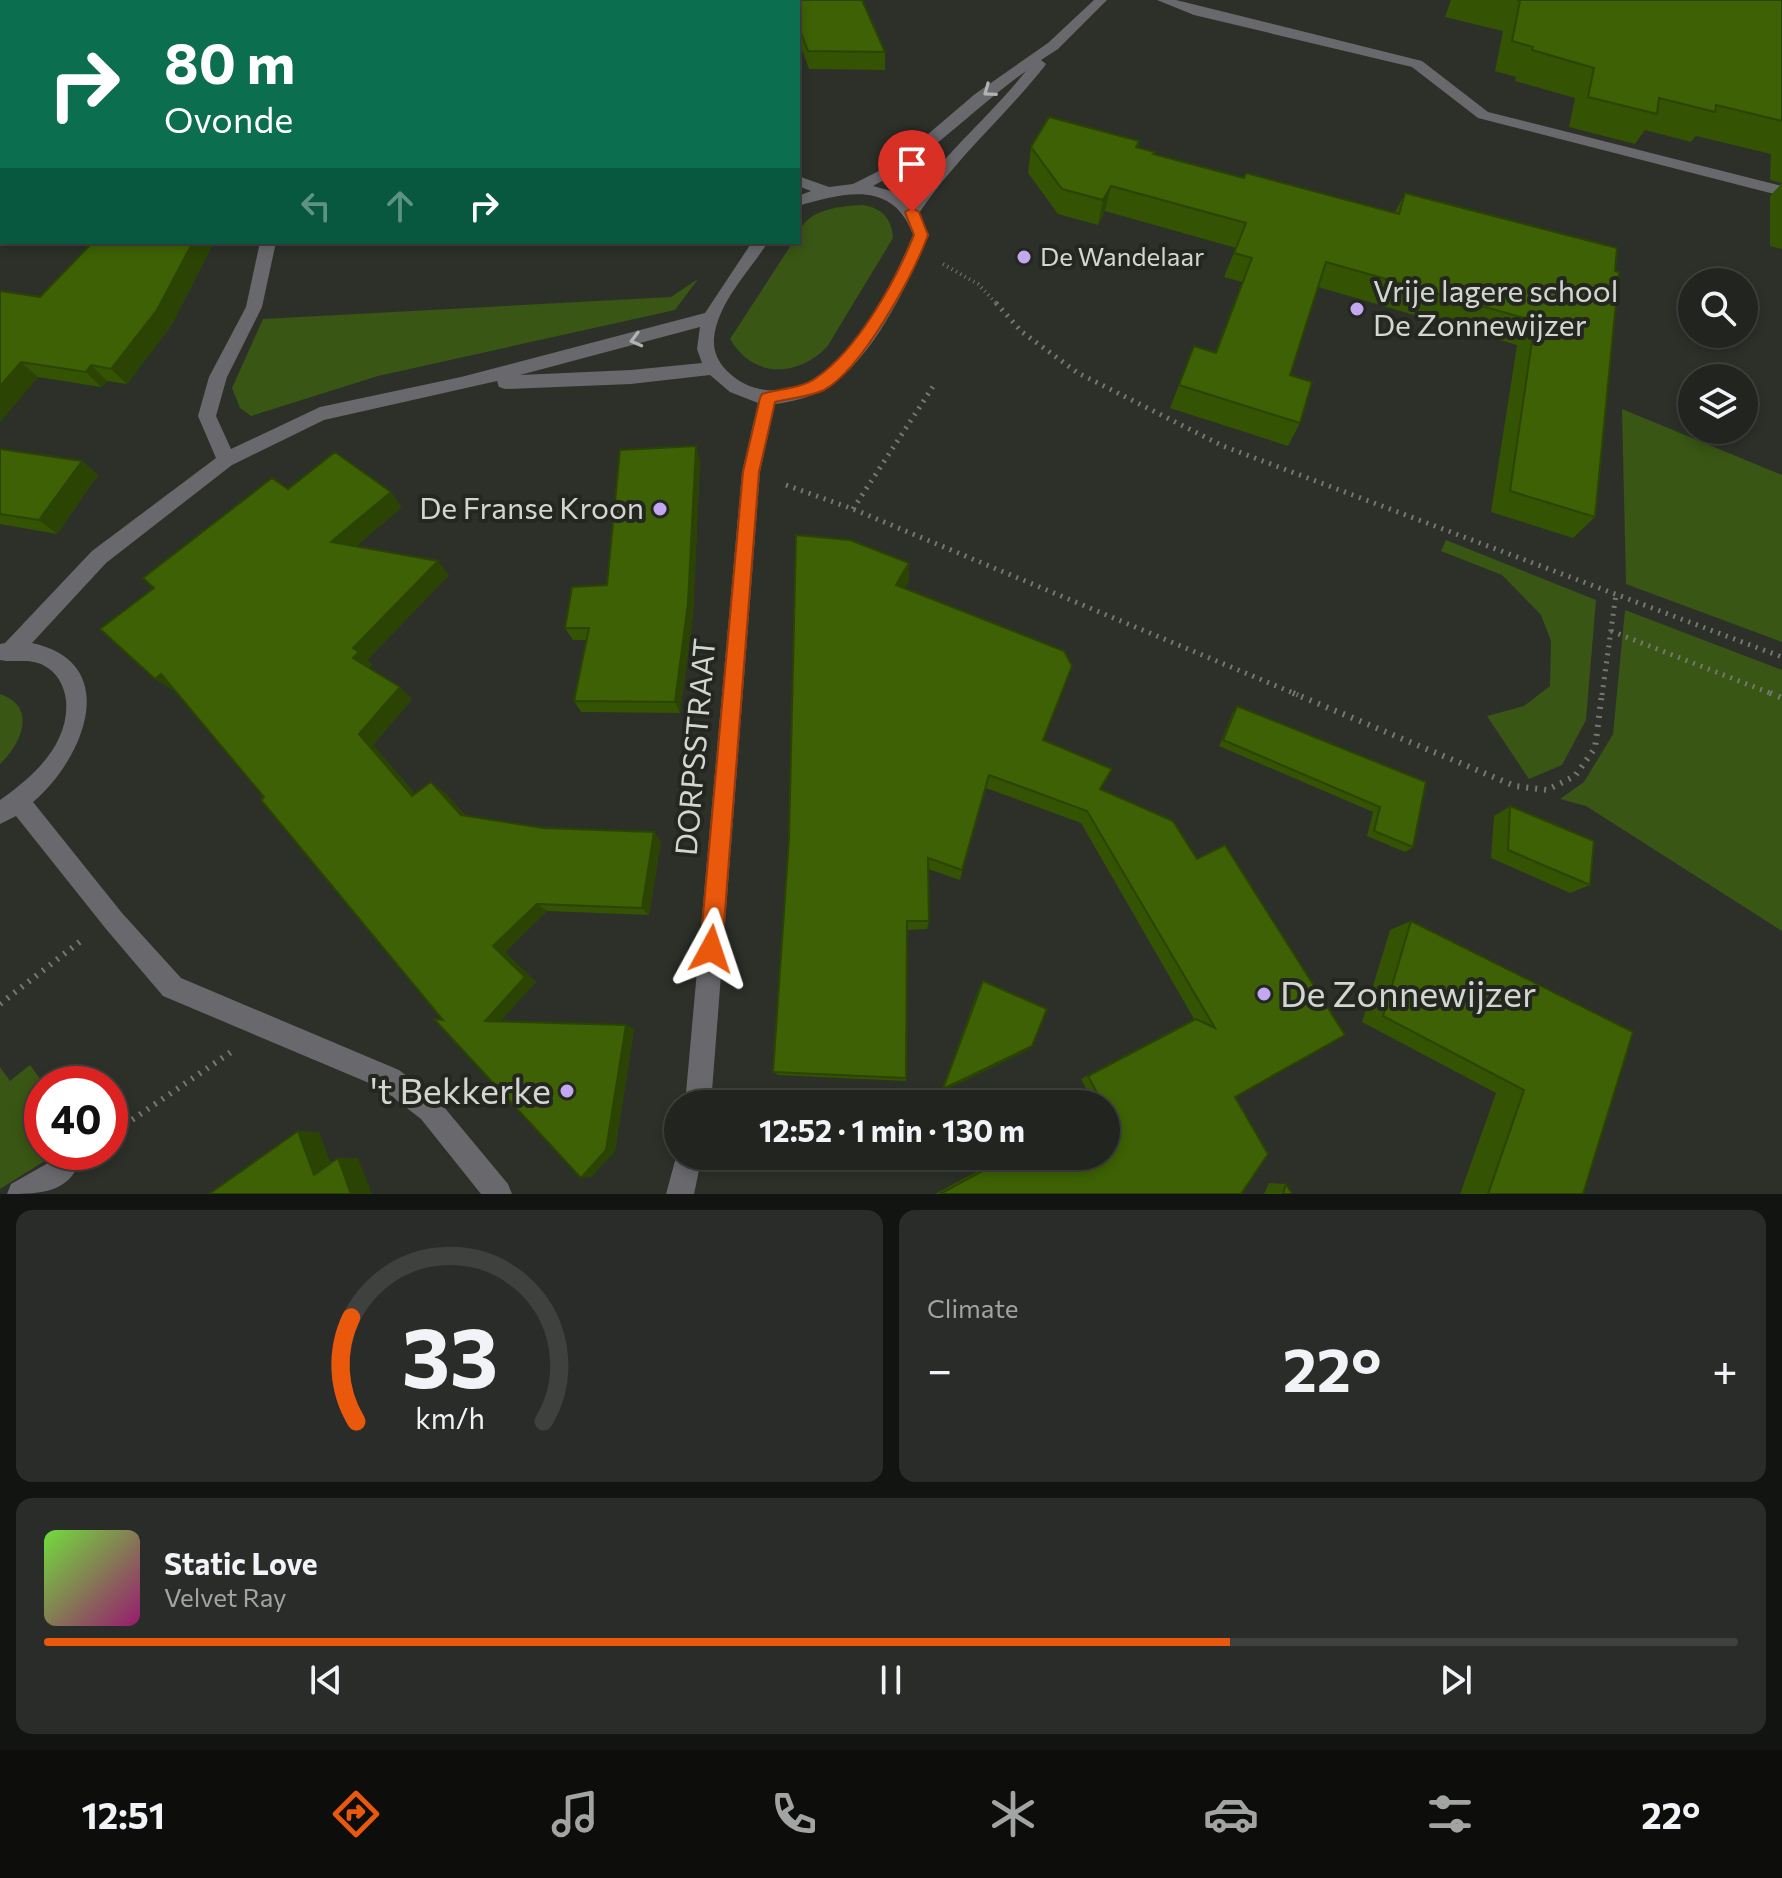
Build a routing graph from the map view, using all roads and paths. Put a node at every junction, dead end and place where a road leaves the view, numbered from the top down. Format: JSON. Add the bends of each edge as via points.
{"nodes":[{"id":1,"x":1101,"y":0,"type":"edge"},
{"id":2,"x":1163,"y":0,"type":"edge"},
{"id":3,"x":1211,"y":0,"type":"edge"},
{"id":4,"x":1199,"y":12,"type":"junction"},
{"id":5,"x":1053,"y":46,"type":"junction"},
{"id":6,"x":800,"y":182,"type":"edge"},
{"id":7,"x":859,"y":187,"type":"junction"},
{"id":8,"x":825,"y":191,"type":"junction"},
{"id":9,"x":1782,"y":191,"type":"edge"},
{"id":10,"x":800,"y":200,"type":"edge"},
{"id":11,"x":912,"y":212,"type":"junction"},
{"id":12,"x":268,"y":244,"type":"edge"},
{"id":13,"x":759,"y":244,"type":"edge"},
{"id":14,"x":913,"y":255,"type":"junction"},
{"id":15,"x":711,"y":318,"type":"junction"},
{"id":16,"x":713,"y":368,"type":"junction"},
{"id":17,"x":461,"y":384,"type":"junction"},
{"id":18,"x":934,"y":385,"type":"dead end"},
{"id":19,"x":768,"y":398,"type":"junction"},
{"id":20,"x":226,"y":460,"type":"junction"},
{"id":21,"x":751,"y":472,"type":"junction"},
{"id":22,"x":853,"y":509,"type":"junction"},
{"id":23,"x":1616,"y":594,"type":"junction"},
{"id":24,"x":1611,"y":631,"type":"junction"},
{"id":25,"x":6,"y":651,"type":"edge"},
{"id":26,"x":1782,"y":657,"type":"edge"},
{"id":27,"x":1782,"y":698,"type":"edge"},
{"id":28,"x":9,"y":807,"type":"edge"},
{"id":29,"x":111,"y":917,"type":"junction"},
{"id":30,"x":0,"y":1004,"type":"edge"},
{"id":31,"x":269,"y":1027,"type":"junction"},
{"id":32,"x":699,"y":1090,"type":"edge"},
{"id":33,"x":128,"y":1123,"type":"edge"},
{"id":34,"x":59,"y":1170,"type":"edge"},
{"id":35,"x":686,"y":1170,"type":"edge"},
{"id":36,"x":21,"y":1194,"type":"edge"},
{"id":37,"x":498,"y":1194,"type":"edge"},
{"id":38,"x":680,"y":1194,"type":"edge"}],
"edges":[{"from":1,"to":5,"type":"street"},
{"from":2,"to":4,"type":"street"},
{"from":3,"to":4,"type":"street"},
{"from":4,"to":9,"type":"street","via":[[1417,64],[1483,115]]},
{"from":5,"to":7,"type":"street","one_way":true,"via":[[980,97],[898,167]]},
{"from":5,"to":11,"type":"street","via":[[1004,107],[934,179]]},
{"from":6,"to":8,"type":"street"},
{"from":7,"to":8,"type":"street"},
{"from":7,"to":11,"type":"street"},
{"from":8,"to":10,"type":"street"},
{"from":11,"to":14,"type":"street","via":[[921,235]]},
{"from":12,"to":20,"type":"street","via":[[254,307],[218,377],[207,416]]},
{"from":13,"to":15,"type":"street"},
{"from":14,"to":19,"type":"street","via":[[859,348],[819,385]]},
{"from":14,"to":23,"type":"path","via":[[949,266],[978,284],[1022,332],[1078,373],[1148,410],[1251,457]]},
{"from":15,"to":16,"type":"street","via":[[705,342]]},
{"from":15,"to":17,"type":"street","one_way":true},
{"from":16,"to":17,"type":"street"},
{"from":16,"to":19,"type":"street","via":[[742,390]]},
{"from":17,"to":20,"type":"street","via":[[320,414]]},
{"from":18,"to":22,"type":"path"},
{"from":19,"to":21,"type":"street","name":"DORPSSTRAAT"},
{"from":20,"to":25,"type":"street","via":[[99,557]]},
{"from":21,"to":22,"type":"path"},
{"from":21,"to":32,"type":"street","name":"DORPSSTRAAT"},
{"from":22,"to":24,"type":"path","via":[[1515,786],[1547,790],[1575,776],[1595,748]]},
{"from":23,"to":24,"type":"path"},
{"from":23,"to":26,"type":"path"},
{"from":24,"to":27,"type":"path"},
{"from":25,"to":28,"type":"street","via":[[37,653],[62,665],[71,675],[78,701],[67,746],[54,766]]},
{"from":28,"to":29,"type":"street"},
{"from":29,"to":30,"type":"path"},
{"from":29,"to":31,"type":"street","via":[[172,987]]},
{"from":31,"to":33,"type":"path"},
{"from":31,"to":37,"type":"street","via":[[390,1079],[430,1110]]},
{"from":34,"to":36,"type":"street"},
{"from":35,"to":38,"type":"street"}]}
